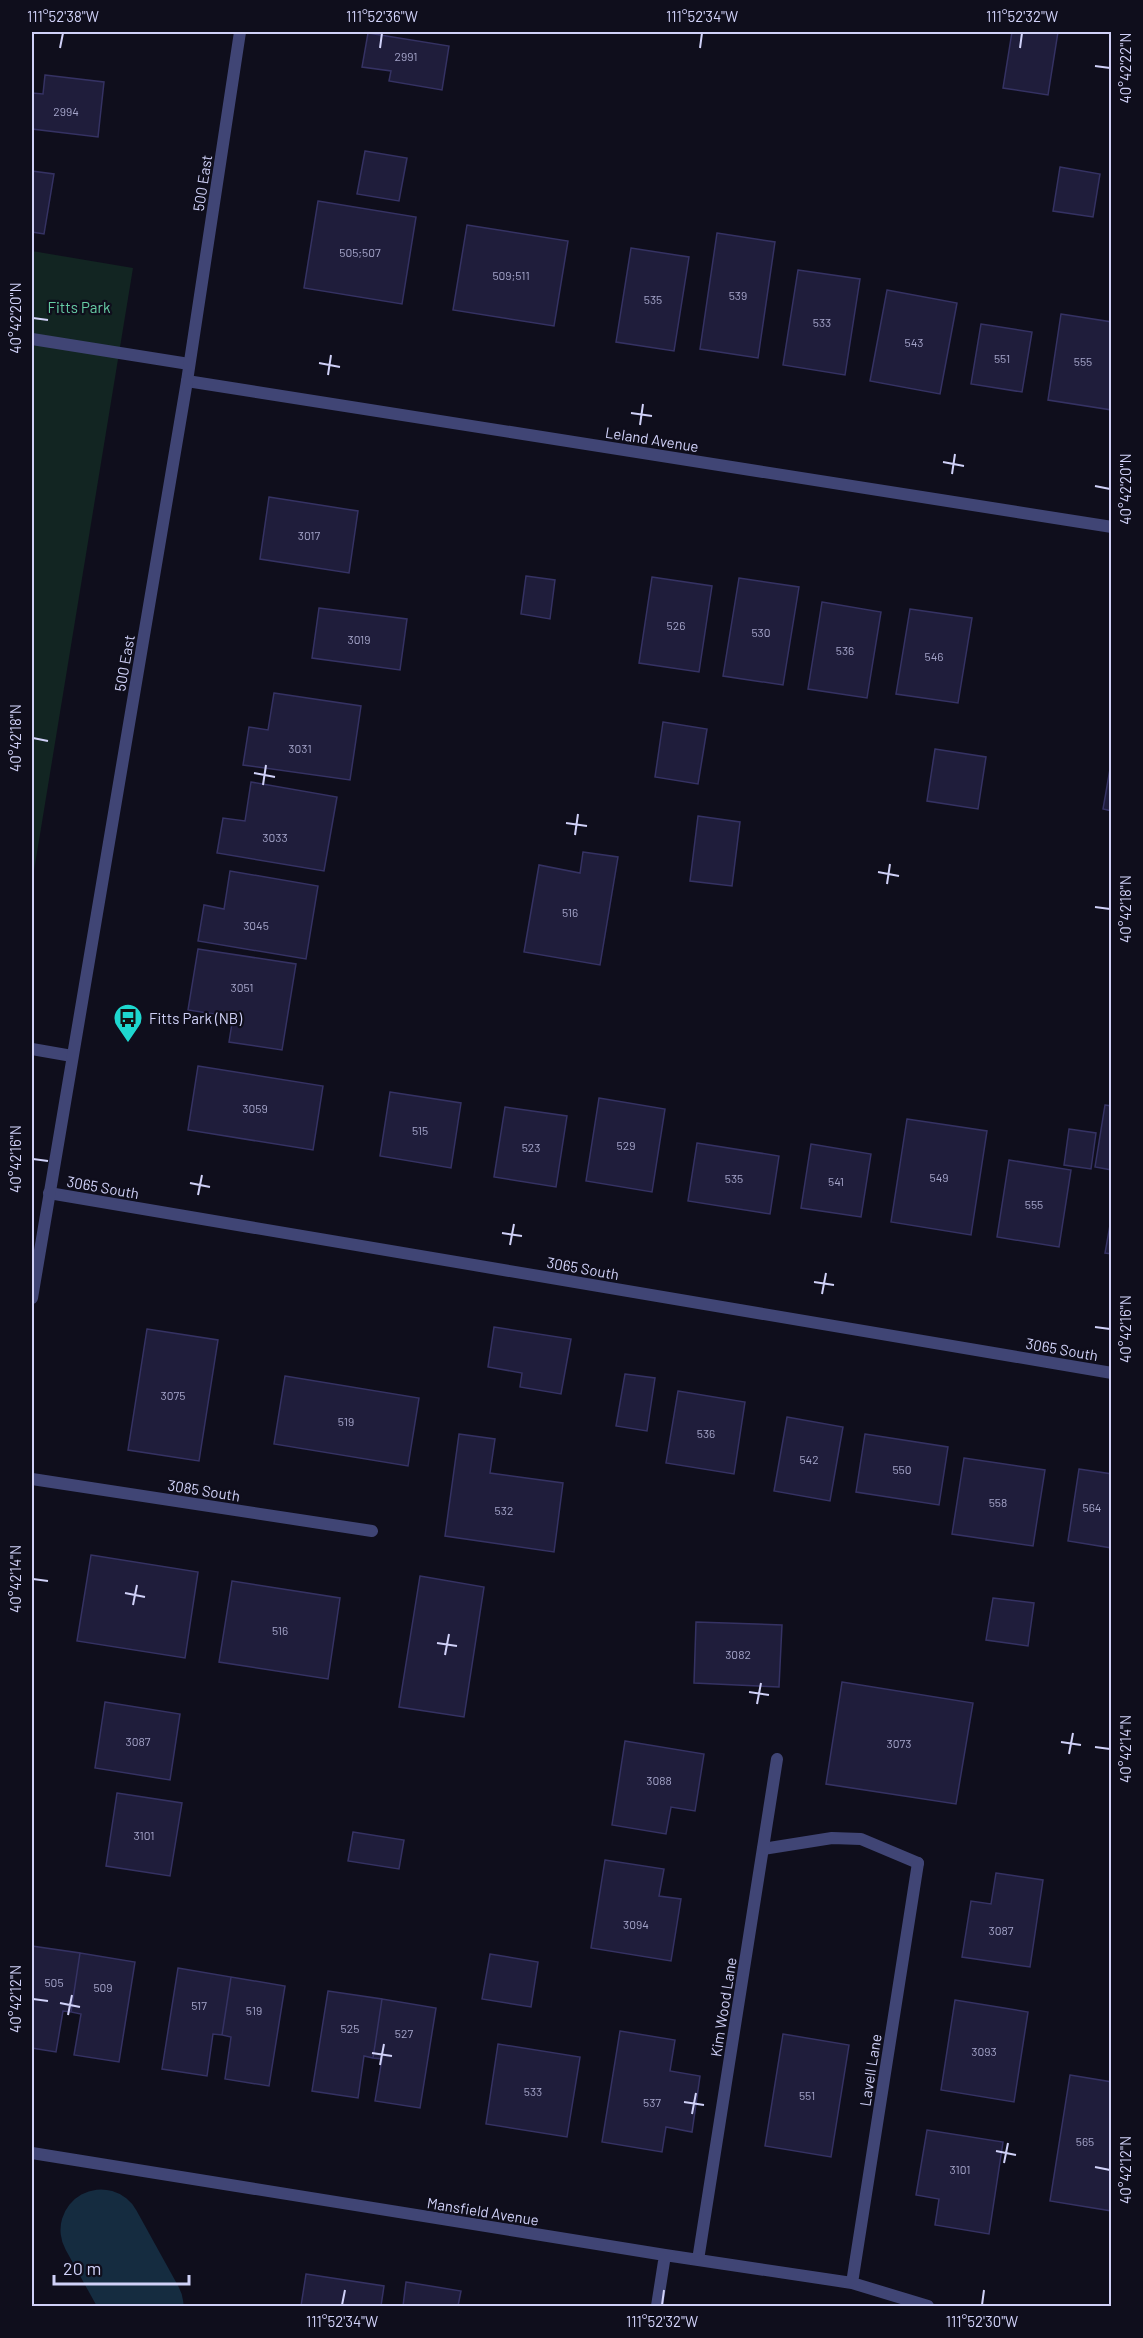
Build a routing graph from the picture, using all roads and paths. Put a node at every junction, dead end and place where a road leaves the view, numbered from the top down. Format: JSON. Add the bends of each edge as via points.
{"nodes":[{"id":1,"x":240,"y":32,"type":"edge"},
{"id":2,"x":32,"y":339,"type":"edge"},
{"id":3,"x":189,"y":364,"type":"junction"},
{"id":4,"x":187,"y":381,"type":"junction"},
{"id":5,"x":1112,"y":527,"type":"edge"},
{"id":6,"x":32,"y":1049,"type":"edge"},
{"id":7,"x":72,"y":1056,"type":"junction"},
{"id":8,"x":49,"y":1193,"type":"junction"},
{"id":9,"x":32,"y":1298,"type":"edge"},
{"id":10,"x":1112,"y":1372,"type":"edge"},
{"id":11,"x":32,"y":1479,"type":"edge"},
{"id":12,"x":372,"y":1531,"type":"dead end"},
{"id":13,"x":777,"y":1759,"type":"dead end"},
{"id":14,"x":763,"y":1850,"type":"junction"},
{"id":15,"x":32,"y":2153,"type":"edge"},
{"id":16,"x":665,"y":2255,"type":"junction"},
{"id":17,"x":698,"y":2260,"type":"junction"},
{"id":18,"x":852,"y":2283,"type":"junction"},
{"id":19,"x":657,"y":2307,"type":"edge"},
{"id":20,"x":928,"y":2307,"type":"edge"}],
"edges":[{"from":1,"to":3,"type":"street","name":"500 East"},
{"from":2,"to":3,"type":"street"},
{"from":3,"to":4,"type":"street","name":"500 East"},
{"from":4,"to":5,"type":"street","name":"Leland Avenue"},
{"from":4,"to":7,"type":"street","name":"500 East"},
{"from":6,"to":7,"type":"street"},
{"from":7,"to":8,"type":"street","name":"500 East"},
{"from":8,"to":9,"type":"street","name":"500 East"},
{"from":8,"to":10,"type":"street","name":"3065 South"},
{"from":11,"to":12,"type":"street","name":"3085 South"},
{"from":13,"to":14,"type":"street","name":"Kim Wood Lane"},
{"from":14,"to":17,"type":"street","name":"Kim Wood Lane"},
{"from":14,"to":18,"type":"street","name":"Lavell Lane","via":[[832,1838],[861,1839],[918,1863]]},
{"from":15,"to":16,"type":"street","name":"Mansfield Avenue"},
{"from":16,"to":17,"type":"street","name":"Mansfield Avenue"},
{"from":16,"to":19,"type":"street"},
{"from":17,"to":18,"type":"street","name":"Mansfield Avenue"},
{"from":18,"to":20,"type":"street","name":"Mansfield Avenue"}]}
